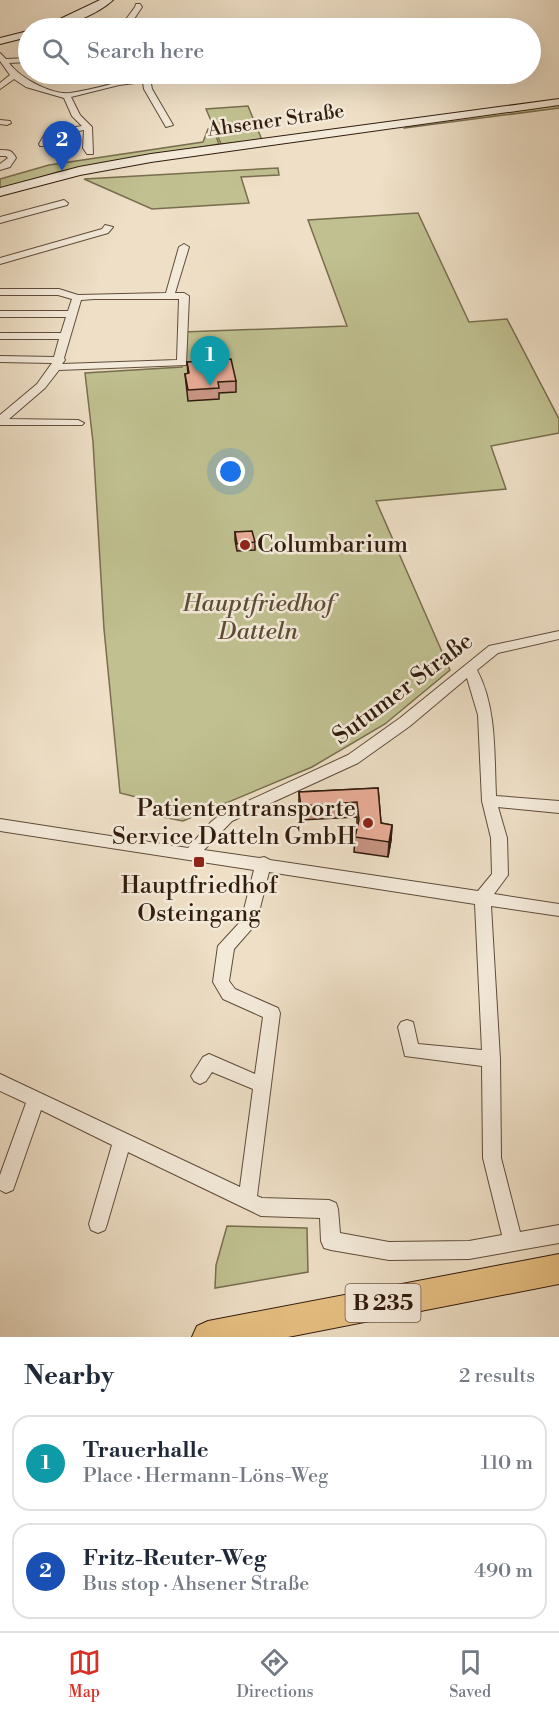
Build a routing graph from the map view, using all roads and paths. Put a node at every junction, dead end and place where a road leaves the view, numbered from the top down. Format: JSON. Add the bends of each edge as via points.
{"nodes":[{"id":1,"x":108,"y":0,"type":"edge"},
{"id":2,"x":138,"y":5,"type":"dead end"},
{"id":3,"x":74,"y":18,"type":"edge"},
{"id":4,"x":131,"y":18,"type":"edge"},
{"id":5,"x":18,"y":36,"type":"edge"},
{"id":6,"x":0,"y":40,"type":"edge"},
{"id":7,"x":2,"y":58,"type":"edge"},
{"id":8,"x":18,"y":59,"type":"edge"},
{"id":9,"x":14,"y":75,"type":"junction"},
{"id":10,"x":18,"y":78,"type":"edge"},
{"id":11,"x":123,"y":84,"type":"edge"},
{"id":12,"x":150,"y":84,"type":"edge"},
{"id":13,"x":29,"y":85,"type":"joint"},
{"id":14,"x":1,"y":88,"type":"edge"},
{"id":15,"x":67,"y":96,"type":"junction"},
{"id":16,"x":559,"y":102,"type":"edge"},
{"id":17,"x":169,"y":125,"type":"dead end"},
{"id":18,"x":88,"y":127,"type":"junction"},
{"id":19,"x":44,"y":144,"type":"dead end"},
{"id":20,"x":90,"y":152,"type":"dead end"},
{"id":21,"x":0,"y":153,"type":"edge"},
{"id":22,"x":0,"y":167,"type":"edge"},
{"id":23,"x":0,"y":192,"type":"edge"},
{"id":24,"x":64,"y":203,"type":"dead end"},
{"id":25,"x":0,"y":220,"type":"edge"},
{"id":26,"x":108,"y":227,"type":"dead end"},
{"id":27,"x":184,"y":247,"type":"dead end"},
{"id":28,"x":0,"y":261,"type":"edge"},
{"id":29,"x":0,"y":292,"type":"edge"},
{"id":30,"x":170,"y":295,"type":"junction"},
{"id":31,"x":77,"y":298,"type":"junction"},
{"id":32,"x":0,"y":314,"type":"edge"},
{"id":33,"x":72,"y":314,"type":"junction"},
{"id":34,"x":0,"y":336,"type":"edge"},
{"id":35,"x":67,"y":336,"type":"junction"},
{"id":36,"x":0,"y":359,"type":"edge"},
{"id":37,"x":58,"y":363,"type":"junction"},
{"id":38,"x":0,"y":422,"type":"edge"},
{"id":39,"x":78,"y":423,"type":"dead end"},
{"id":40,"x":559,"y":635,"type":"edge"},
{"id":41,"x":470,"y":670,"type":"junction"},
{"id":42,"x":489,"y":801,"type":"junction"},
{"id":43,"x":559,"y":807,"type":"edge"},
{"id":44,"x":0,"y":825,"type":"edge"},
{"id":45,"x":192,"y":854,"type":"junction"},
{"id":46,"x":264,"y":863,"type":"junction"},
{"id":47,"x":483,"y":897,"type":"junction"},
{"id":48,"x":559,"y":910,"type":"edge"},
{"id":49,"x":407,"y":1027,"type":"dead end"},
{"id":50,"x":491,"y":1059,"type":"junction"},
{"id":51,"x":204,"y":1069,"type":"dead end"},
{"id":52,"x":0,"y":1082,"type":"edge"},
{"id":53,"x":262,"y":1085,"type":"junction"},
{"id":54,"x":36,"y":1100,"type":"junction"},
{"id":55,"x":122,"y":1141,"type":"junction"},
{"id":56,"x":6,"y":1184,"type":"dead end"},
{"id":57,"x":247,"y":1201,"type":"junction"},
{"id":58,"x":98,"y":1224,"type":"dead end"},
{"id":59,"x":559,"y":1234,"type":"edge"},
{"id":60,"x":513,"y":1242,"type":"junction"},
{"id":61,"x":559,"y":1269,"type":"edge"},
{"id":62,"x":208,"y":1337,"type":"edge"}],
"edges":[{"from":1,"to":3,"type":"main road"},
{"from":2,"to":4,"type":"street"},
{"from":5,"to":6,"type":"main road"},
{"from":7,"to":8,"type":"street"},
{"from":7,"to":9,"type":"street"},
{"from":9,"to":10,"type":"street"},
{"from":9,"to":14,"type":"street"},
{"from":11,"to":15,"type":"street"},
{"from":12,"to":17,"type":"street"},
{"from":13,"to":14,"type":"street"},
{"from":13,"to":15,"type":"street"},
{"from":15,"to":18,"type":"street","via":[[76,116]]},
{"from":16,"to":23,"type":"main road","name":"Ahsener Straße","via":[[141,160]]},
{"from":18,"to":19,"type":"street","via":[[49,134]]},
{"from":18,"to":20,"type":"street"},
{"from":21,"to":22,"type":"street","via":[[9,153],[12,158]]},
{"from":24,"to":25,"type":"street"},
{"from":26,"to":28,"type":"street"},
{"from":27,"to":30,"type":"street"},
{"from":29,"to":31,"type":"street","via":[[59,292]]},
{"from":30,"to":31,"type":"street"},
{"from":30,"to":37,"type":"street","via":[[184,296],[182,363]]},
{"from":31,"to":33,"type":"street"},
{"from":32,"to":33,"type":"street"},
{"from":33,"to":35,"type":"street"},
{"from":34,"to":35,"type":"street"},
{"from":35,"to":37,"type":"street"},
{"from":36,"to":37,"type":"street"},
{"from":37,"to":38,"type":"street","via":[[41,386]]},
{"from":38,"to":39,"type":"street"},
{"from":40,"to":41,"type":"street","name":"Sutumer Straße","via":[[494,649]]},
{"from":41,"to":42,"type":"street","via":[[485,715]]},
{"from":41,"to":45,"type":"street","name":"Sutumer Straße","via":[[352,759],[227,817]]},
{"from":42,"to":43,"type":"street"},
{"from":42,"to":47,"type":"street","via":[[499,838],[500,875]]},
{"from":44,"to":45,"type":"street"},
{"from":45,"to":46,"type":"street"},
{"from":46,"to":47,"type":"street"},
{"from":46,"to":53,"type":"street","via":[[248,924],[226,946],[221,982],[229,994],[272,1013]]},
{"from":47,"to":48,"type":"street"},
{"from":47,"to":50,"type":"street"},
{"from":49,"to":50,"type":"street","via":[[411,1051]]},
{"from":50,"to":60,"type":"street","via":[[492,1158]]},
{"from":51,"to":53,"type":"street"},
{"from":52,"to":54,"type":"street"},
{"from":53,"to":57,"type":"street"},
{"from":54,"to":55,"type":"street"},
{"from":54,"to":56,"type":"street"},
{"from":55,"to":57,"type":"street"},
{"from":55,"to":58,"type":"street"},
{"from":57,"to":60,"type":"street","via":[[261,1207],[329,1209],[331,1241],[389,1251],[469,1250]]},
{"from":59,"to":60,"type":"street"},
{"from":61,"to":62,"type":"main road","number":"B 235"}]}
